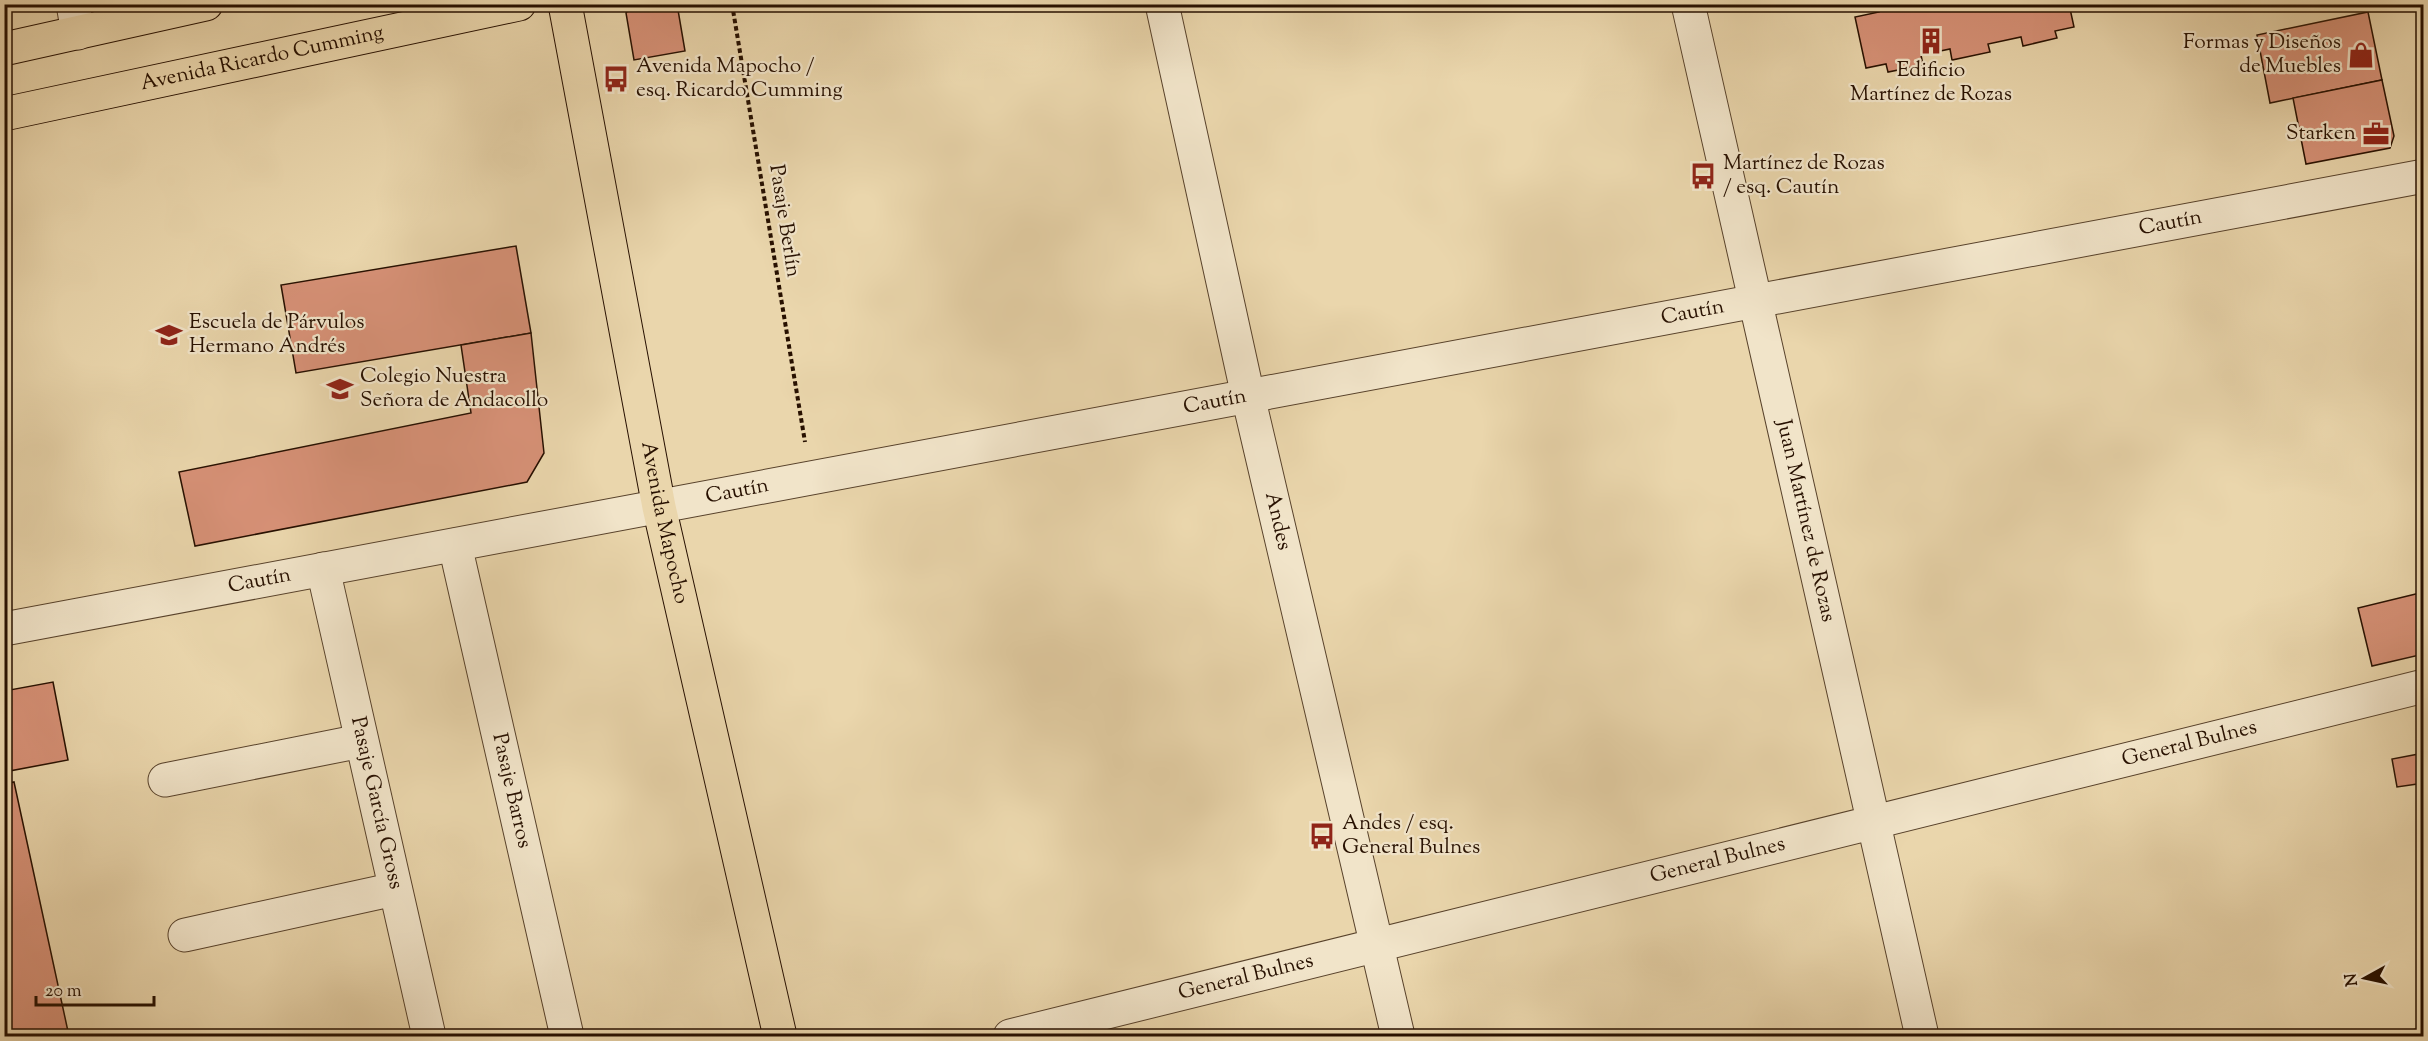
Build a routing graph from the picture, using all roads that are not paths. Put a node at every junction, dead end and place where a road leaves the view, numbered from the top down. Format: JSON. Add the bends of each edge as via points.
{"nodes":[{"id":1,"x":206,"y":4,"type":"edge"},
{"id":2,"x":519,"y":4,"type":"edge"},
{"id":3,"x":565,"y":4,"type":"edge"},
{"id":4,"x":1162,"y":4,"type":"edge"},
{"id":5,"x":1688,"y":4,"type":"edge"},
{"id":6,"x":75,"y":19,"type":"edge"},
{"id":7,"x":4,"y":48,"type":"edge"},
{"id":8,"x":4,"y":114,"type":"edge"},
{"id":9,"x":2424,"y":177,"type":"edge"},
{"id":10,"x":1755,"y":301,"type":"junction"},
{"id":11,"x":1248,"y":396,"type":"junction"},
{"id":12,"x":659,"y":507,"type":"junction"},
{"id":13,"x":455,"y":545,"type":"junction"},
{"id":14,"x":322,"y":570,"type":"junction"},
{"id":15,"x":4,"y":629,"type":"edge"},
{"id":16,"x":2424,"y":686,"type":"edge"},
{"id":17,"x":361,"y":741,"type":"junction"},
{"id":18,"x":165,"y":780,"type":"dead end"},
{"id":19,"x":1874,"y":823,"type":"junction"},
{"id":20,"x":395,"y":889,"type":"junction"},
{"id":21,"x":185,"y":934,"type":"dead end"},
{"id":22,"x":1377,"y":946,"type":"junction"},
{"id":23,"x":424,"y":1036,"type":"edge"},
{"id":24,"x":567,"y":1036,"type":"edge"},
{"id":25,"x":780,"y":1036,"type":"edge"},
{"id":26,"x":1010,"y":1036,"type":"edge"},
{"id":27,"x":1398,"y":1036,"type":"edge"},
{"id":28,"x":1922,"y":1036,"type":"edge"}],
"edges":[{"from":1,"to":6,"type":"main road"},
{"from":2,"to":8,"type":"main road","name":"Avenida Ricardo Cumming"},
{"from":3,"to":12,"type":"main road","name":"Avenida Mapocho"},
{"from":4,"to":11,"type":"street","name":"Andes"},
{"from":5,"to":10,"type":"street","name":"Juan Martínez de Rozas"},
{"from":6,"to":7,"type":"main road"},
{"from":9,"to":10,"type":"street","name":"Cautín"},
{"from":10,"to":11,"type":"street","name":"Cautín"},
{"from":10,"to":19,"type":"street","name":"Juan Martínez de Rozas"},
{"from":11,"to":12,"type":"street","name":"Cautín"},
{"from":11,"to":22,"type":"street","name":"Andes"},
{"from":12,"to":13,"type":"street","name":"Cautín"},
{"from":12,"to":25,"type":"main road","name":"Avenida Mapocho"},
{"from":13,"to":14,"type":"street","name":"Cautín"},
{"from":13,"to":24,"type":"street","name":"Pasaje Barros"},
{"from":14,"to":15,"type":"street","name":"Cautín"},
{"from":14,"to":17,"type":"street","name":"Pasaje García Gross"},
{"from":16,"to":19,"type":"street","name":"General Bulnes"},
{"from":17,"to":18,"type":"street"},
{"from":17,"to":20,"type":"street","name":"Pasaje García Gross"},
{"from":19,"to":22,"type":"street","name":"General Bulnes"},
{"from":19,"to":28,"type":"street","name":"Juan Martínez de Rozas"},
{"from":20,"to":21,"type":"street"},
{"from":20,"to":23,"type":"street","name":"Pasaje García Gross"},
{"from":22,"to":26,"type":"street","name":"General Bulnes"},
{"from":22,"to":27,"type":"street","name":"Andes"}]}
